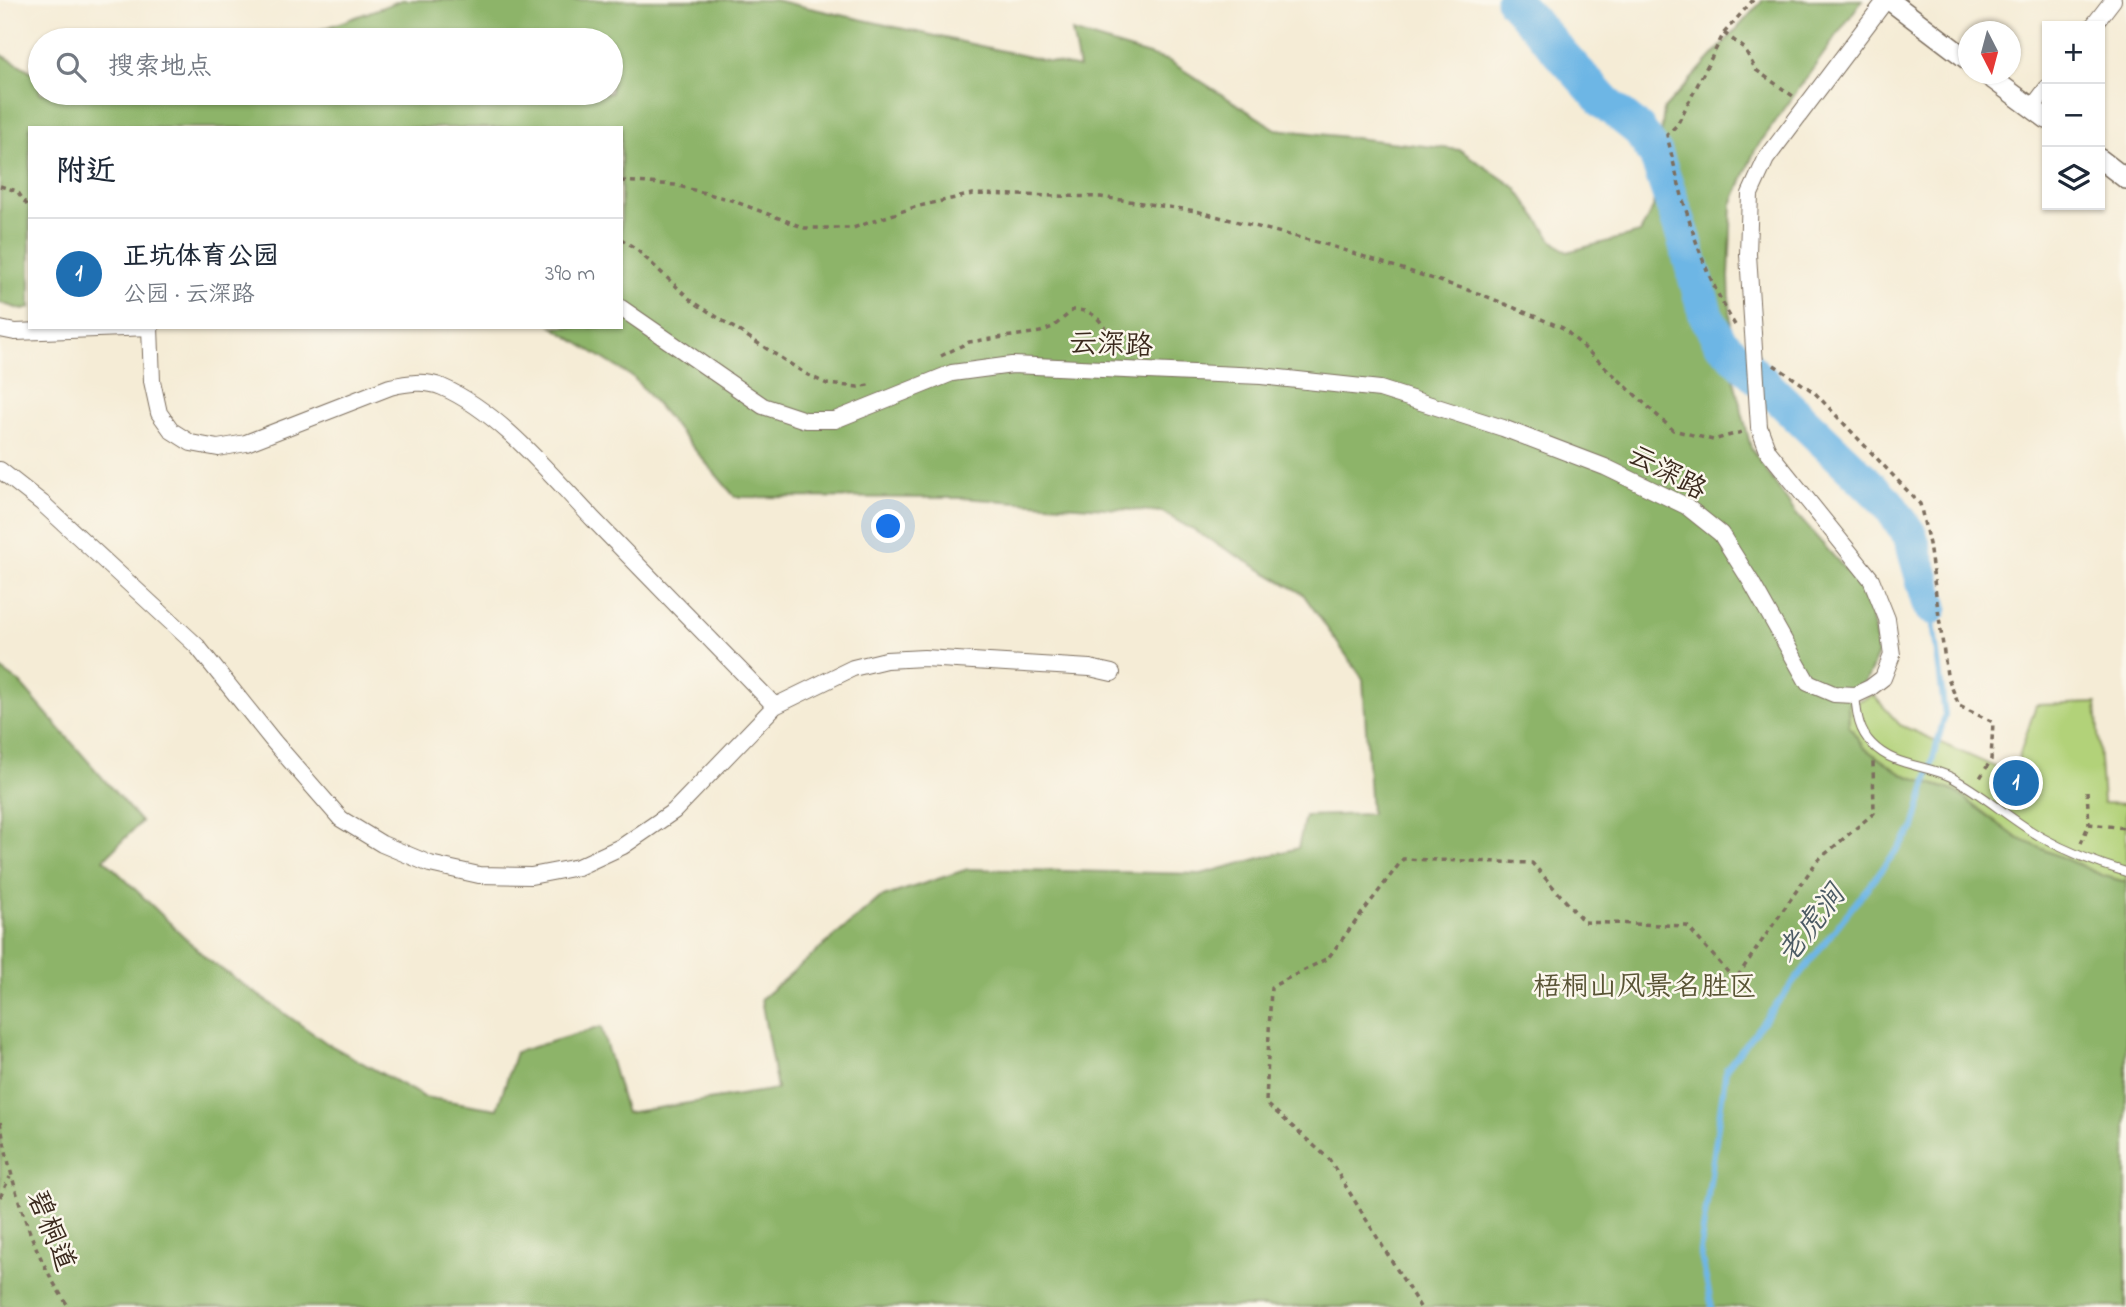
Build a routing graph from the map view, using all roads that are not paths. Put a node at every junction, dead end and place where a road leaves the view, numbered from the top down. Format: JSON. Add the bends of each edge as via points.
{"nodes":[{"id":1,"x":1887,"y":0,"type":"edge"},
{"id":2,"x":2113,"y":0,"type":"edge"},
{"id":3,"x":2097,"y":21,"type":"edge"},
{"id":4,"x":1958,"y":52,"type":"edge"},
{"id":5,"x":2000,"y":84,"type":"edge"},
{"id":6,"x":2040,"y":114,"type":"edge"},
{"id":7,"x":2105,"y":163,"type":"edge"},
{"id":8,"x":2126,"y":179,"type":"edge"},
{"id":9,"x":623,"y":309,"type":"edge"},
{"id":10,"x":0,"y":329,"type":"edge"},
{"id":11,"x":97,"y":329,"type":"edge"},
{"id":12,"x":151,"y":329,"type":"edge"},
{"id":13,"x":0,"y":470,"type":"edge"},
{"id":14,"x":1112,"y":673,"type":"dead end"},
{"id":15,"x":1855,"y":695,"type":"junction"},
{"id":16,"x":775,"y":706,"type":"junction"},
{"id":17,"x":2126,"y":872,"type":"edge"}],
"edges":[{"from":1,"to":4,"type":"street"},
{"from":1,"to":15,"type":"street","bridge":true,"via":[[1766,159],[1750,194],[1748,254],[1759,427],[1768,451],[1871,579],[1886,619],[1892,655],[1883,678]]},
{"from":2,"to":3,"type":"street"},
{"from":5,"to":6,"type":"street"},
{"from":7,"to":8,"type":"street"},
{"from":9,"to":15,"type":"street","name":"云深路","via":[[763,406],[805,421],[835,420],[951,373],[1012,365],[1261,376],[1380,389],[1503,428],[1605,467],[1686,506],[1721,534],[1808,683],[1834,694]]},
{"from":10,"to":11,"type":"street"},
{"from":12,"to":16,"type":"street","via":[[152,381],[159,412],[172,431],[191,443],[218,448],[246,443],[414,382],[439,386],[463,398],[539,462]]},
{"from":13,"to":16,"type":"street","via":[[197,646],[341,818],[382,844],[430,864],[479,875],[531,876],[578,866],[623,846],[674,811]]},
{"from":14,"to":16,"type":"street","via":[[923,658],[886,660],[853,668]]},
{"from":15,"to":17,"type":"lane","via":[[1858,725],[1872,744],[1896,762],[1942,773],[2040,836]]}]}
